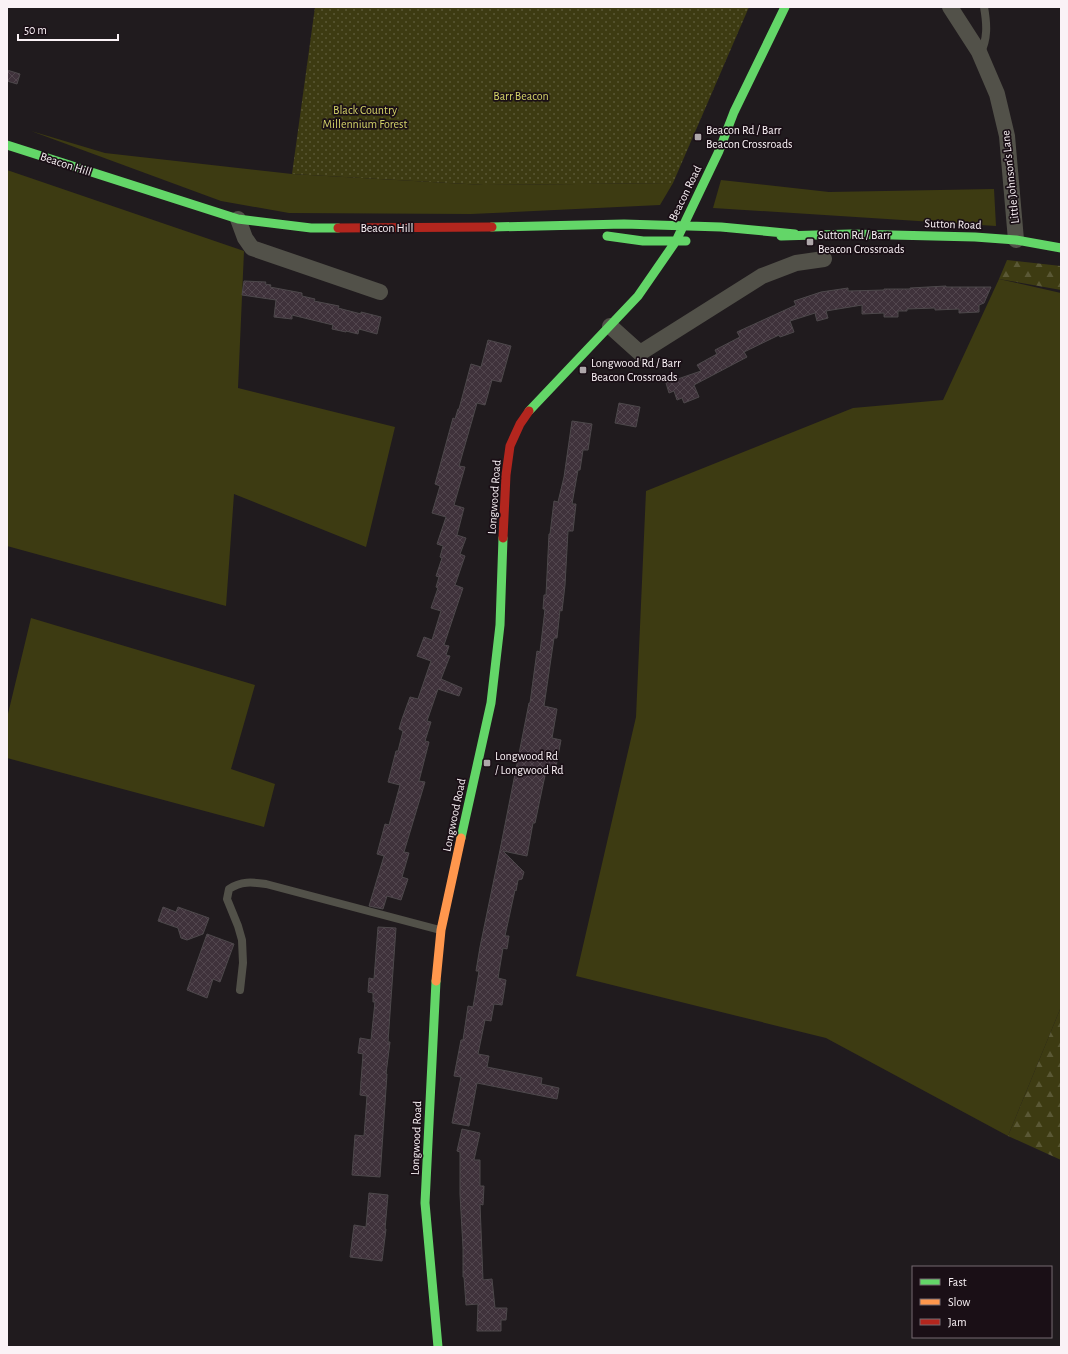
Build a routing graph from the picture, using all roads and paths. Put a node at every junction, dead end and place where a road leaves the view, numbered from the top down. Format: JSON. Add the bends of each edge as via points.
{"nodes":[{"id":1,"x":785,"y":7,"type":"edge"},
{"id":2,"x":950,"y":7,"type":"edge"},
{"id":3,"x":984,"y":7,"type":"edge"},
{"id":4,"x":980,"y":54,"type":"junction"},
{"id":5,"x":734,"y":112,"type":"junction"},
{"id":6,"x":714,"y":136,"type":"dead end"},
{"id":7,"x":7,"y":145,"type":"edge"},
{"id":8,"x":238,"y":219,"type":"junction"},
{"id":9,"x":668,"y":222,"type":"junction"},
{"id":10,"x":537,"y":226,"type":"junction"},
{"id":11,"x":683,"y":226,"type":"junction"},
{"id":12,"x":795,"y":234,"type":"junction"},
{"id":13,"x":749,"y":239,"type":"dead end"},
{"id":14,"x":658,"y":240,"type":"junction"},
{"id":15,"x":1016,"y":240,"type":"junction"},
{"id":16,"x":676,"y":241,"type":"junction"},
{"id":17,"x":697,"y":241,"type":"dead end"},
{"id":18,"x":1061,"y":248,"type":"edge"},
{"id":19,"x":651,"y":252,"type":"dead end"},
{"id":20,"x":824,"y":259,"type":"dead end"},
{"id":21,"x":380,"y":292,"type":"dead end"},
{"id":22,"x":628,"y":294,"type":"dead end"},
{"id":23,"x":610,"y":326,"type":"junction"},
{"id":24,"x":441,"y":930,"type":"junction"},
{"id":25,"x":240,"y":990,"type":"dead end"},
{"id":26,"x":438,"y":1347,"type":"edge"}],
"edges":[{"from":1,"to":5,"type":"main road","name":"Beacon Road"},
{"from":2,"to":4,"type":"street","name":"Little Johnson's Lane"},
{"from":3,"to":4,"type":"lane","via":[[986,33]]},
{"from":4,"to":15,"type":"street","name":"Little Johnson's Lane","via":[[997,94],[1007,136]]},
{"from":5,"to":6,"type":"main road","name":"Beacon Road"},
{"from":5,"to":11,"type":"main road","name":"Beacon Road","via":[[719,152]]},
{"from":7,"to":8,"type":"main road","name":"Beacon Hill"},
{"from":8,"to":10,"type":"main road","name":"Beacon Hill","via":[[311,228]]},
{"from":8,"to":21,"type":"street","via":[[252,248]]},
{"from":9,"to":10,"type":"main road","name":"Beacon Hill"},
{"from":9,"to":11,"type":"main road","name":"Sutton Road"},
{"from":9,"to":14,"type":"main road"},
{"from":10,"to":14,"type":"main road","name":"Beacon Hill","via":[[644,241]]},
{"from":11,"to":12,"type":"main road","name":"Sutton Road"},
{"from":11,"to":16,"type":"main road","name":"Beacon Road"},
{"from":12,"to":13,"type":"main road","name":"Sutton Road"},
{"from":12,"to":15,"type":"main road","name":"Sutton Road","via":[[928,235]]},
{"from":14,"to":16,"type":"main road","name":"Beacon Hill"},
{"from":14,"to":19,"type":"main road"},
{"from":15,"to":18,"type":"main road","name":"Sutton Road"},
{"from":16,"to":17,"type":"main road"},
{"from":16,"to":23,"type":"main road","name":"Longwood Road","via":[[638,296]]},
{"from":20,"to":23,"type":"street","via":[[796,263],[762,276],[640,353]]},
{"from":22,"to":23,"type":"main road","name":"Longwood Road"},
{"from":23,"to":24,"type":"main road","name":"Longwood Road","via":[[530,408],[510,446],[506,475],[500,625],[491,703]]},
{"from":24,"to":25,"type":"lane","via":[[266,884],[235,884],[229,889],[227,899],[242,940]]},
{"from":24,"to":26,"type":"main road","name":"Longwood Road","via":[[432,1042],[425,1203]]}]}
